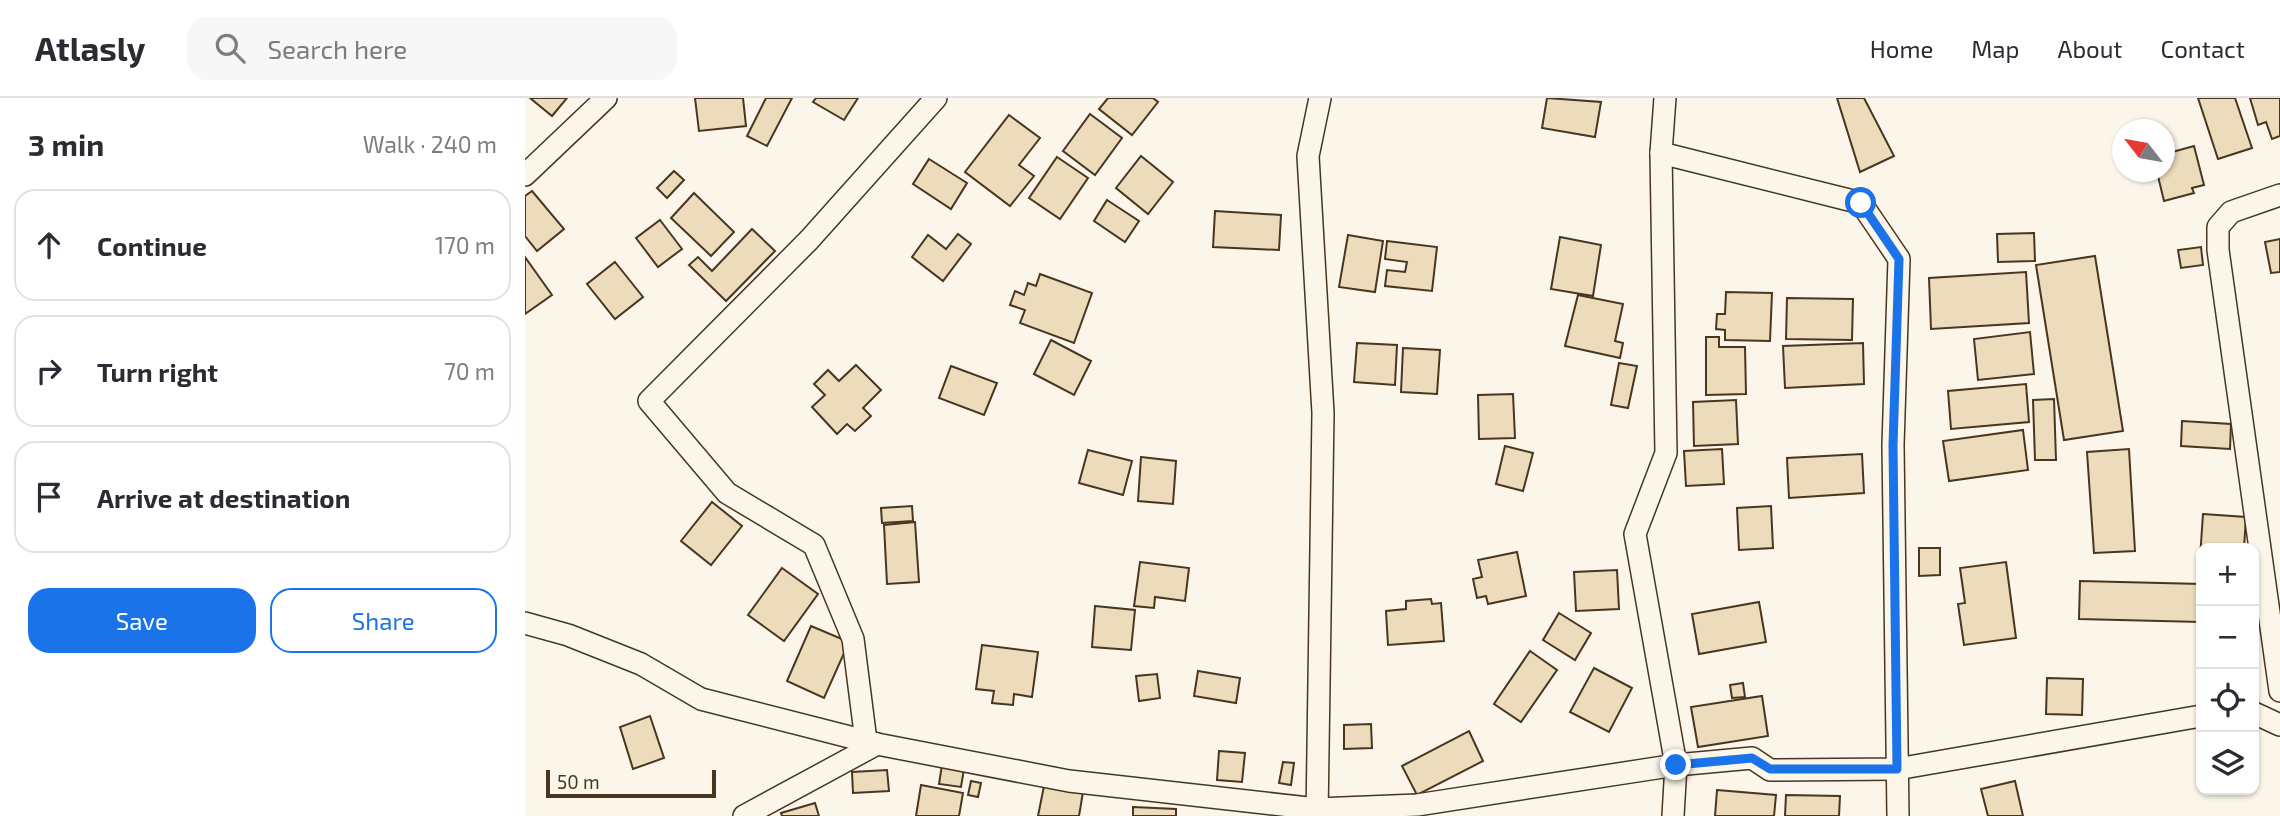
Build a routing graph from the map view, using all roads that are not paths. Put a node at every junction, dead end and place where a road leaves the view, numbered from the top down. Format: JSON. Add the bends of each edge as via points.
{"nodes":[{"id":1,"x":936,"y":98,"type":"edge"},
{"id":2,"x":1320,"y":98,"type":"edge"},
{"id":3,"x":1665,"y":98,"type":"edge"},
{"id":4,"x":602,"y":99,"type":"edge"},
{"id":5,"x":1661,"y":153,"type":"junction"},
{"id":6,"x":525,"y":175,"type":"edge"},
{"id":7,"x":2280,"y":195,"type":"edge"},
{"id":8,"x":525,"y":623,"type":"edge"},
{"id":9,"x":2280,"y":691,"type":"edge"},
{"id":10,"x":2259,"y":715,"type":"edge"},
{"id":11,"x":2196,"y":717,"type":"edge"},
{"id":12,"x":2280,"y":725,"type":"edge"},
{"id":13,"x":871,"y":743,"type":"junction"},
{"id":14,"x":1676,"y":765,"type":"junction"},
{"id":15,"x":1897,"y":769,"type":"junction"},
{"id":16,"x":1317,"y":813,"type":"edge"},
{"id":17,"x":744,"y":816,"type":"edge"},
{"id":18,"x":1674,"y":816,"type":"edge"},
{"id":19,"x":1898,"y":816,"type":"edge"}],
"edges":[{"from":1,"to":13,"type":"street","via":[[809,240],[649,401],[727,493],[814,545],[853,639]]},
{"from":2,"to":16,"type":"street","via":[[1308,156],[1323,413]]},
{"from":3,"to":5,"type":"street"},
{"from":4,"to":6,"type":"street"},
{"from":5,"to":14,"type":"street","via":[[1666,453],[1635,534]]},
{"from":5,"to":15,"type":"street","via":[[1861,203],[1899,259],[1893,445]]},
{"from":7,"to":9,"type":"street","via":[[2231,212],[2218,227],[2218,250]]},
{"from":8,"to":13,"type":"street","via":[[641,664],[701,699]]},
{"from":10,"to":12,"type":"street"},
{"from":11,"to":15,"type":"street"},
{"from":13,"to":16,"type":"street","via":[[1069,781]]},
{"from":13,"to":17,"type":"street"},
{"from":14,"to":15,"type":"street","via":[[1752,758],[1770,769]]},
{"from":14,"to":16,"type":"street","via":[[1417,805]]},
{"from":14,"to":18,"type":"street"},
{"from":15,"to":19,"type":"street"}]}
